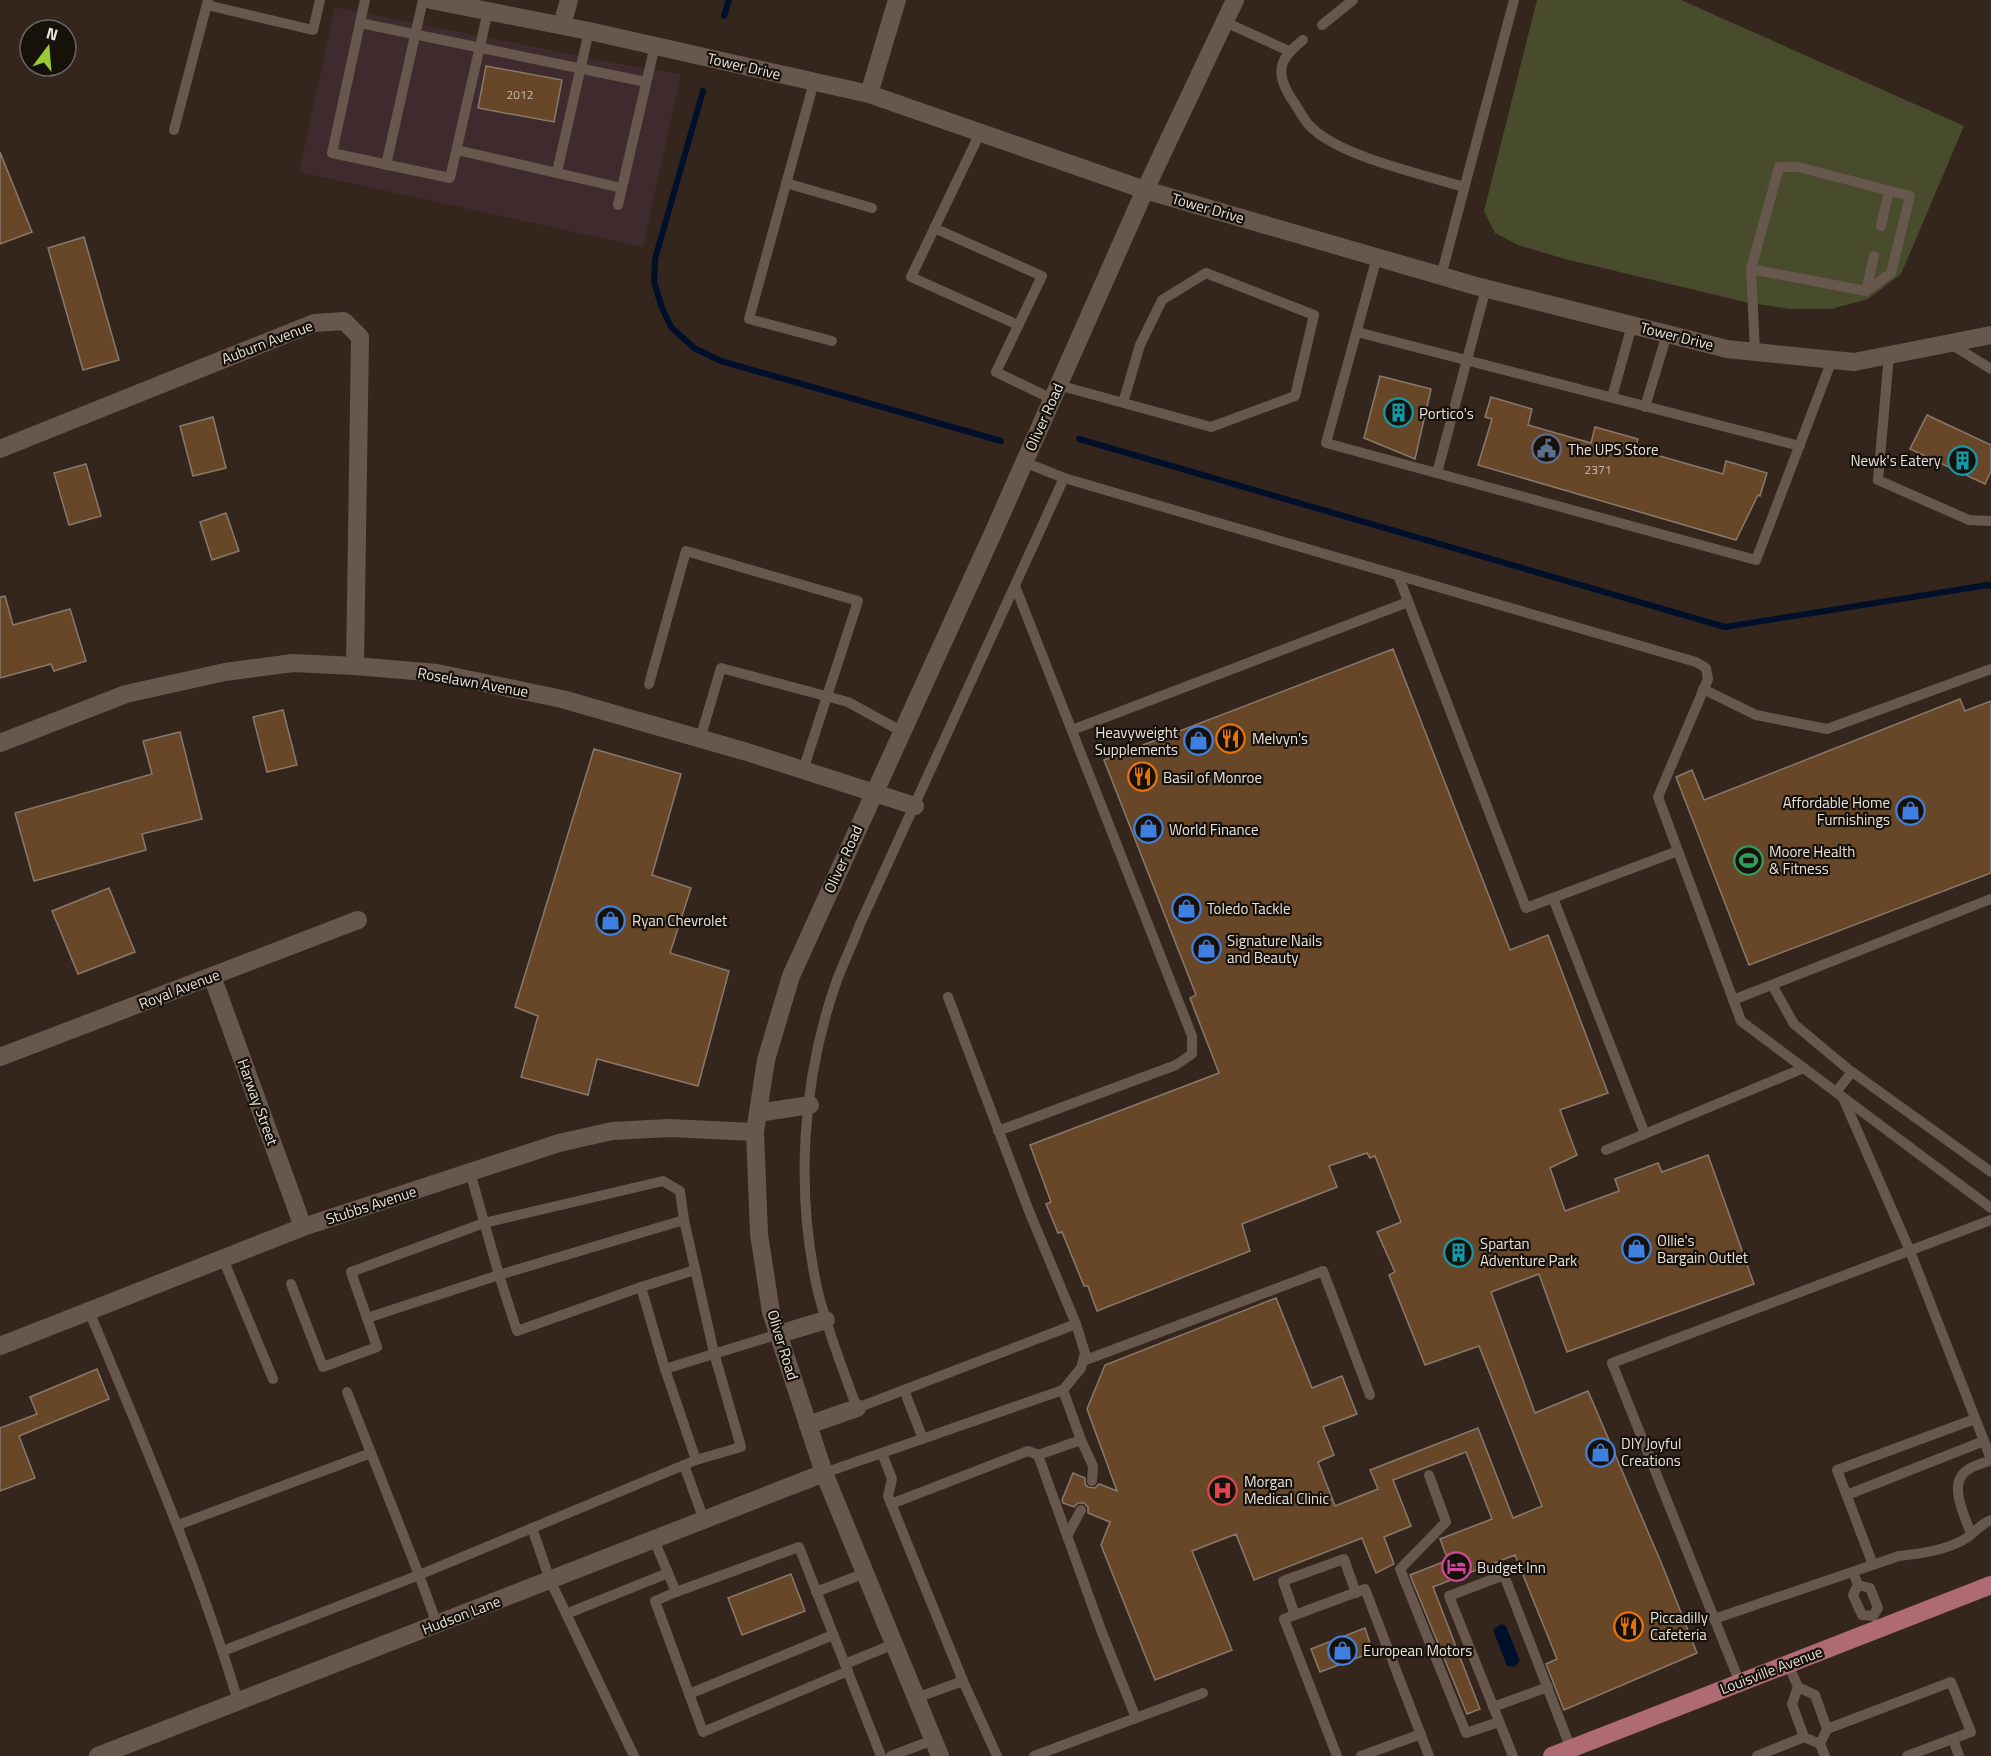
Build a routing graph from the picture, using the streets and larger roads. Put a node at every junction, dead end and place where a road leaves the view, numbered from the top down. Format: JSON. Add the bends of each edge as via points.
{"nodes":[{"id":1,"x":431,"y":0,"type":"edge"},
{"id":2,"x":569,"y":0,"type":"edge"},
{"id":3,"x":897,"y":0,"type":"edge"},
{"id":4,"x":1235,"y":0,"type":"edge"},
{"id":5,"x":561,"y":25,"type":"junction"},
{"id":6,"x":869,"y":94,"type":"junction"},
{"id":7,"x":1145,"y":190,"type":"junction"},
{"id":8,"x":1991,"y":335,"type":"edge"},
{"id":9,"x":0,"y":449,"type":"edge"},
{"id":10,"x":355,"y":666,"type":"junction"},
{"id":11,"x":0,"y":743,"type":"edge"},
{"id":12,"x":873,"y":792,"type":"junction"},
{"id":13,"x":915,"y":806,"type":"road end"},
{"id":14,"x":358,"y":920,"type":"dead end"},
{"id":15,"x":212,"y":976,"type":"junction"},
{"id":16,"x":0,"y":1057,"type":"edge"},
{"id":17,"x":810,"y":1105,"type":"road end"},
{"id":18,"x":758,"y":1113,"type":"junction"},
{"id":19,"x":755,"y":1132,"type":"junction"},
{"id":20,"x":303,"y":1227,"type":"junction"},
{"id":21,"x":826,"y":1320,"type":"road end"},
{"id":22,"x":779,"y":1334,"type":"junction"},
{"id":23,"x":0,"y":1346,"type":"edge"},
{"id":24,"x":857,"y":1408,"type":"road end"},
{"id":25,"x":808,"y":1425,"type":"junction"},
{"id":26,"x":824,"y":1473,"type":"junction"},
{"id":27,"x":1991,"y":1585,"type":"edge"},
{"id":28,"x":937,"y":1748,"type":"edge"},
{"id":29,"x":98,"y":1756,"type":"edge"},
{"id":30,"x":1552,"y":1756,"type":"edge"}],
"edges":[{"from":1,"to":5,"type":"street","name":"Tower Drive"},
{"from":2,"to":5,"type":"street"},
{"from":3,"to":6,"type":"street"},
{"from":4,"to":7,"type":"street","name":"Oliver Road"},
{"from":5,"to":6,"type":"street","name":"Tower Drive"},
{"from":6,"to":7,"type":"street","name":"Tower Drive"},
{"from":7,"to":8,"type":"street","name":"Tower Drive","via":[[1441,276],[1727,349],[1854,362]]},
{"from":7,"to":12,"type":"street","name":"Oliver Road"},
{"from":9,"to":10,"type":"street","name":"Auburn Avenue","via":[[314,322],[344,321],[360,337]]},
{"from":10,"to":11,"type":"street","name":"Roselawn Avenue","via":[[293,663],[225,672],[126,694]]},
{"from":10,"to":12,"type":"street","name":"Roselawn Avenue","via":[[437,673],[562,699]]},
{"from":12,"to":13,"type":"street","name":"Roselawn Avenue"},
{"from":12,"to":18,"type":"street","name":"Oliver Road","via":[[791,976],[766,1060]]},
{"from":14,"to":15,"type":"street","name":"Royal Avenue"},
{"from":15,"to":16,"type":"street","name":"Royal Avenue"},
{"from":15,"to":20,"type":"street","name":"Harway Street"},
{"from":17,"to":18,"type":"street"},
{"from":18,"to":19,"type":"street","name":"Oliver Road"},
{"from":19,"to":20,"type":"street","name":"Stubbs Avenue","via":[[669,1128],[612,1131],[559,1143]]},
{"from":19,"to":22,"type":"street","name":"Oliver Road","via":[[759,1234],[771,1312]]},
{"from":20,"to":23,"type":"street","name":"Stubbs Avenue"},
{"from":21,"to":22,"type":"street"},
{"from":22,"to":25,"type":"street","name":"Oliver Road"},
{"from":24,"to":25,"type":"street"},
{"from":25,"to":26,"type":"street","name":"Oliver Road"},
{"from":26,"to":28,"type":"street","name":"Oliver Road"},
{"from":26,"to":29,"type":"street","name":"Hudson Lane"},
{"from":27,"to":30,"type":"main road","name":"Louisville Avenue","via":[[1876,1622],[1788,1664]]}]}
